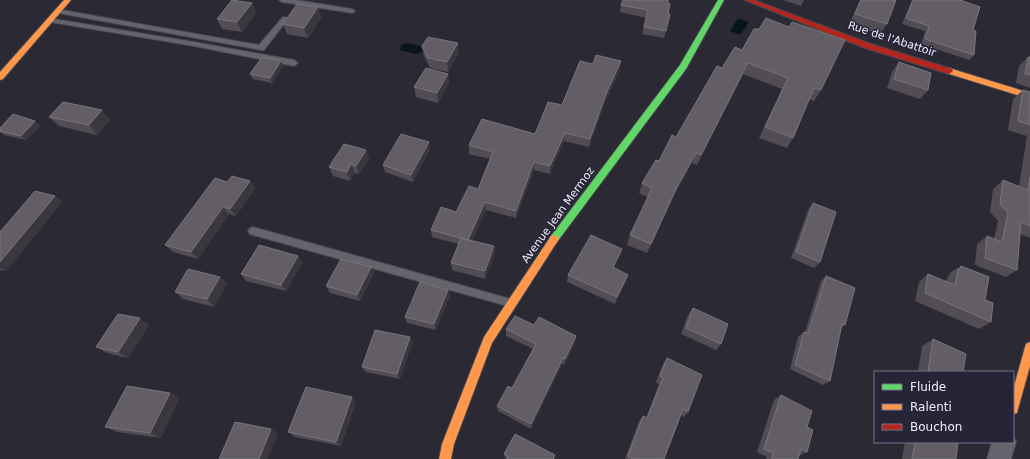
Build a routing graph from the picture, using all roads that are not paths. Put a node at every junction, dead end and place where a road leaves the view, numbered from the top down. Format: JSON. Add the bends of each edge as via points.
{"nodes":[{"id":1,"x":68,"y":0,"type":"edge"},
{"id":2,"x":282,"y":0,"type":"edge"},
{"id":3,"x":721,"y":0,"type":"edge"},
{"id":4,"x":748,"y":0,"type":"edge"},
{"id":5,"x":58,"y":11,"type":"junction"},
{"id":6,"x":352,"y":11,"type":"dead end"},
{"id":7,"x":285,"y":19,"type":"edge"},
{"id":8,"x":50,"y":20,"type":"junction"},
{"id":9,"x":294,"y":63,"type":"dead end"},
{"id":10,"x":0,"y":77,"type":"edge"},
{"id":11,"x":1030,"y":96,"type":"edge"},
{"id":12,"x":253,"y":230,"type":"dead end"},
{"id":13,"x":511,"y":303,"type":"junction"},
{"id":14,"x":1030,"y":346,"type":"edge"},
{"id":15,"x":1014,"y":405,"type":"edge"},
{"id":16,"x":1004,"y":443,"type":"edge"},
{"id":17,"x":445,"y":459,"type":"edge"},
{"id":18,"x":999,"y":459,"type":"edge"}],
"edges":[{"from":1,"to":5,"type":"street"},
{"from":2,"to":6,"type":"lane"},
{"from":3,"to":13,"type":"street","name":"Avenue Jean Mermoz","via":[[683,67],[546,250]]},
{"from":4,"to":11,"type":"street","name":"Rue de l'Abattoir","via":[[868,46]]},
{"from":5,"to":7,"type":"lane","via":[[261,48]]},
{"from":5,"to":8,"type":"street"},
{"from":8,"to":9,"type":"lane"},
{"from":8,"to":10,"type":"street"},
{"from":12,"to":13,"type":"lane"},
{"from":13,"to":17,"type":"street","name":"Avenue Jean Mermoz","via":[[488,340],[448,444]]},
{"from":14,"to":15,"type":"street"},
{"from":16,"to":18,"type":"street"}]}
